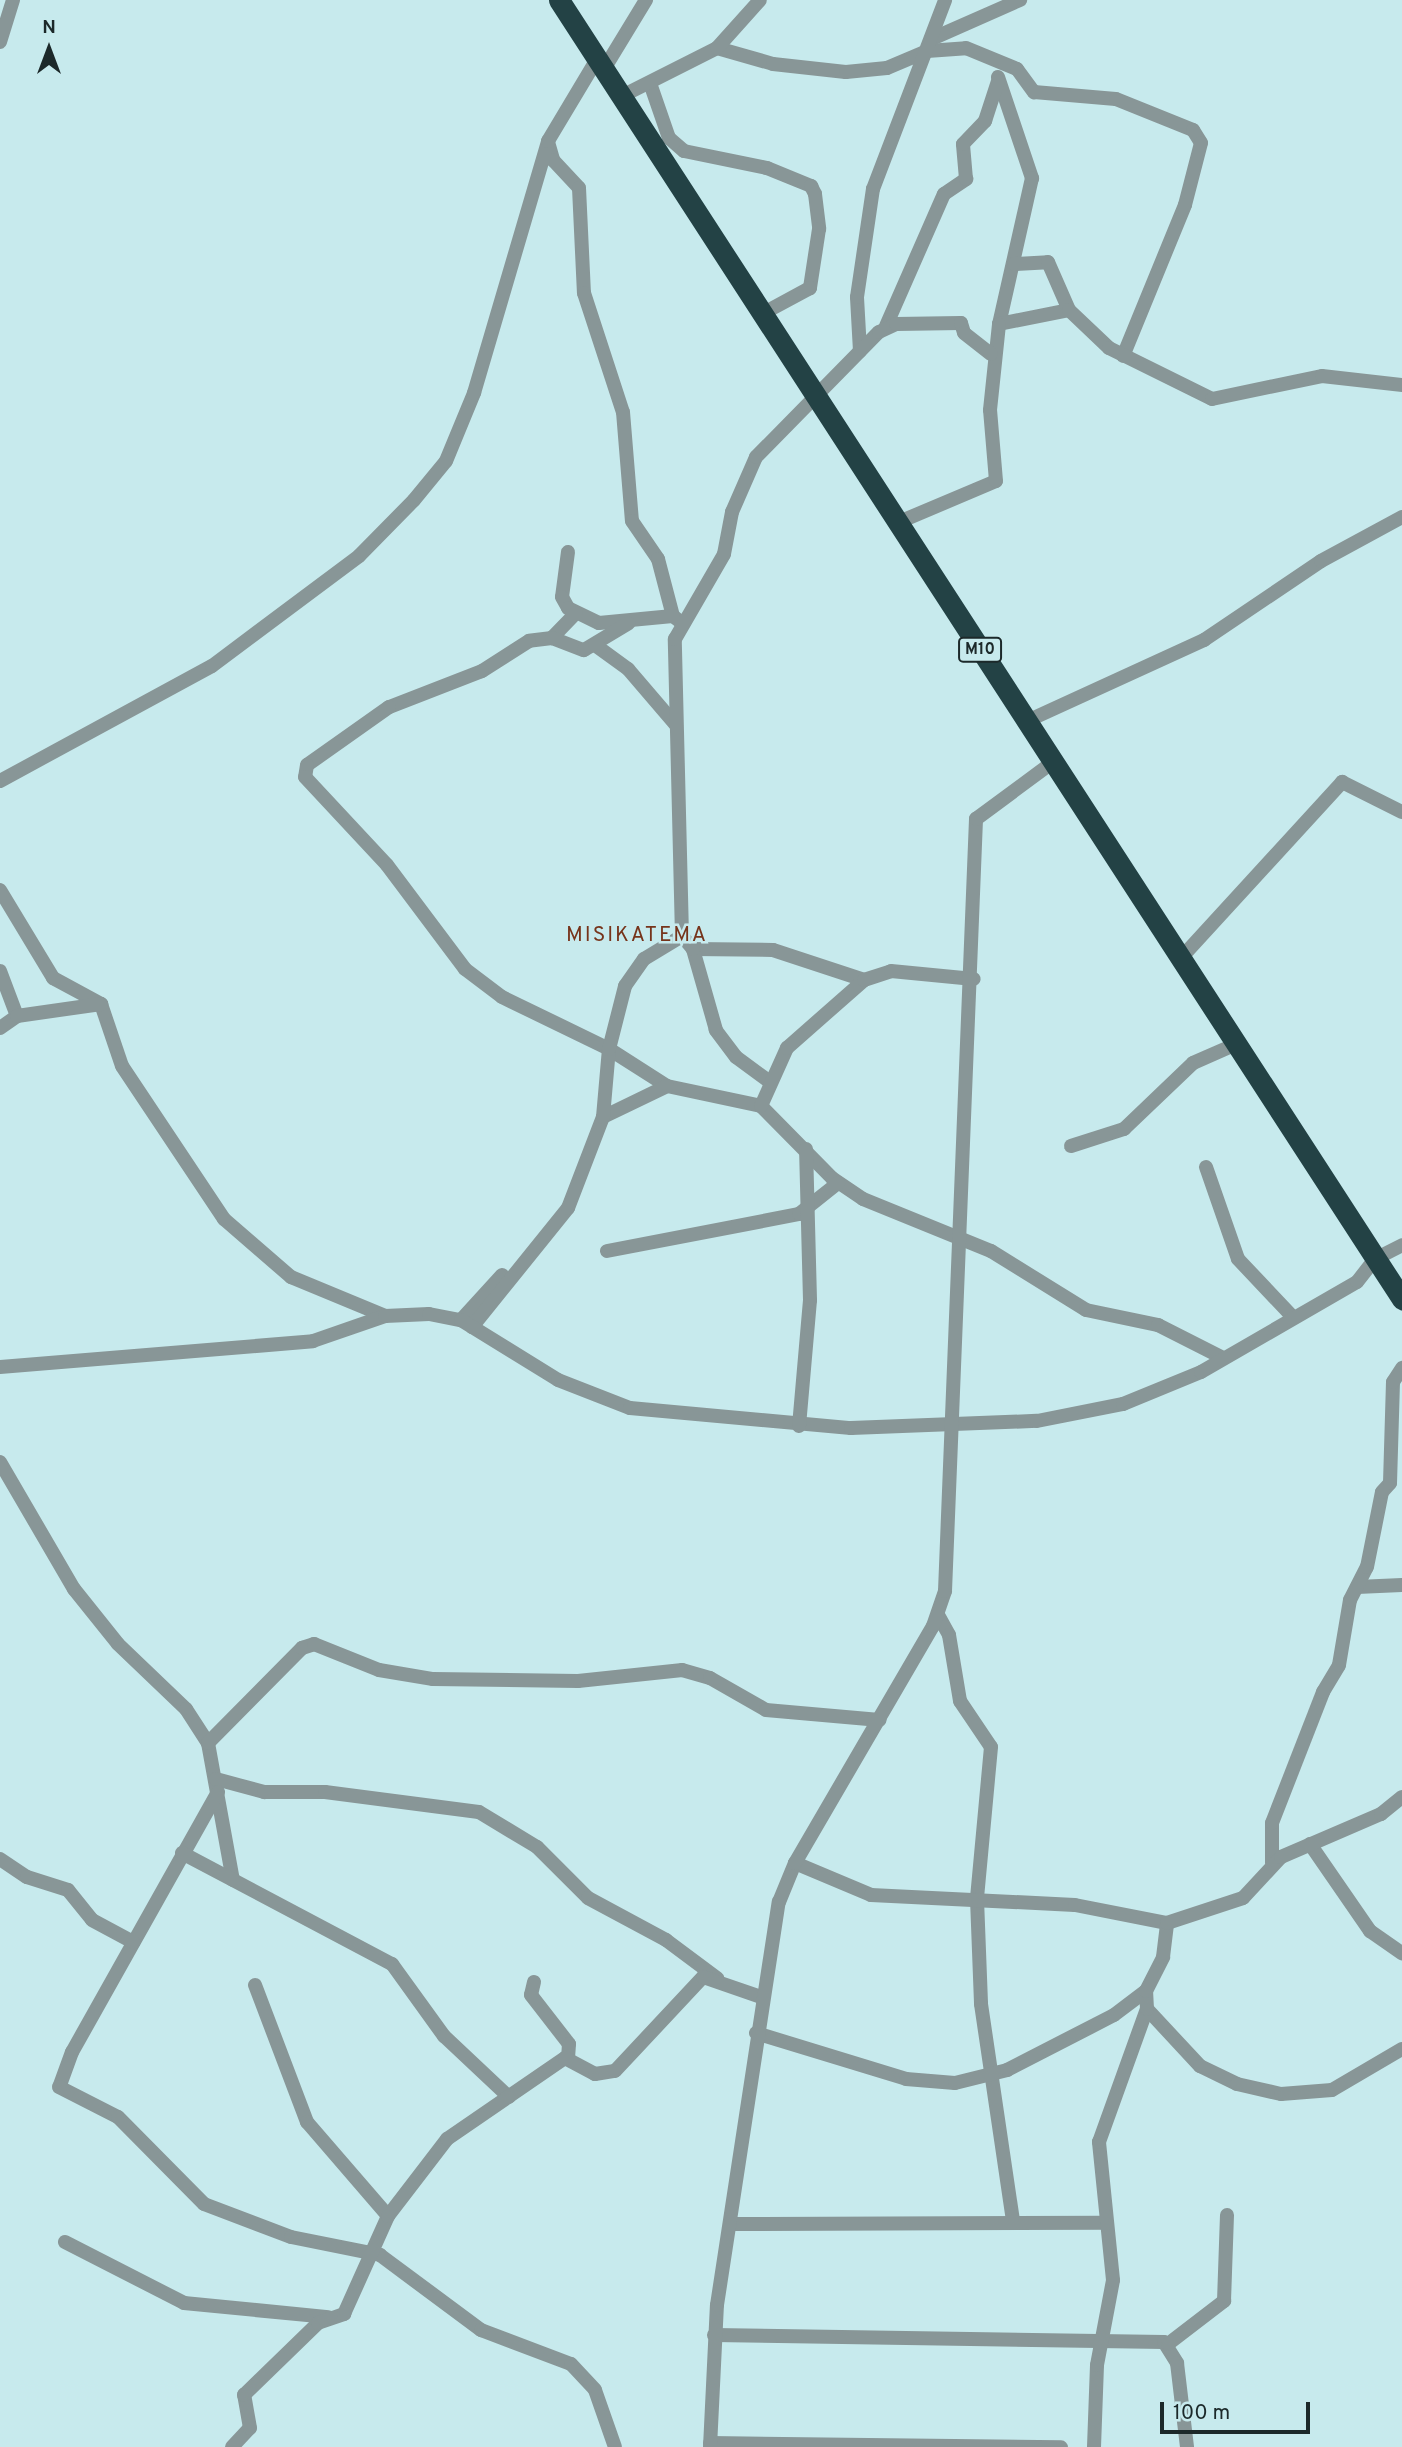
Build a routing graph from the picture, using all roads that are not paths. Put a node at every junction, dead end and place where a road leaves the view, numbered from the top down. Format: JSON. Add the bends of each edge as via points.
{"nodes":[{"id":1,"x":13,"y":0,"type":"edge"},
{"id":2,"x":559,"y":0,"type":"edge"},
{"id":3,"x":646,"y":0,"type":"edge"},
{"id":4,"x":761,"y":0,"type":"edge"},
{"id":5,"x":945,"y":0,"type":"edge"},
{"id":6,"x":1020,"y":0,"type":"edge"},
{"id":7,"x":936,"y":37,"type":"junction"},
{"id":8,"x":0,"y":42,"type":"edge"},
{"id":9,"x":717,"y":48,"type":"junction"},
{"id":10,"x":927,"y":51,"type":"junction"},
{"id":11,"x":601,"y":64,"type":"junction"},
{"id":12,"x":999,"y":70,"type":"junction"},
{"id":13,"x":651,"y":86,"type":"junction"},
{"id":14,"x":622,"y":96,"type":"junction"},
{"id":15,"x":548,"y":141,"type":"junction"},
{"id":16,"x":1014,"y":264,"type":"junction"},
{"id":17,"x":1069,"y":310,"type":"junction"},
{"id":18,"x":762,"y":314,"type":"junction"},
{"id":19,"x":999,"y":324,"type":"junction"},
{"id":20,"x":886,"y":326,"type":"junction"},
{"id":21,"x":860,"y":351,"type":"junction"},
{"id":22,"x":992,"y":354,"type":"junction"},
{"id":23,"x":1123,"y":356,"type":"junction"},
{"id":24,"x":1402,"y":385,"type":"edge"},
{"id":25,"x":817,"y":397,"type":"junction"},
{"id":26,"x":1402,"y":517,"type":"edge"},
{"id":27,"x":899,"y":522,"type":"junction"},
{"id":28,"x":568,"y":552,"type":"dead end"},
{"id":29,"x":576,"y":613,"type":"junction"},
{"id":30,"x":677,"y":620,"type":"junction"},
{"id":31,"x":629,"y":623,"type":"junction"},
{"id":32,"x":552,"y":638,"type":"junction"},
{"id":33,"x":595,"y":645,"type":"junction"},
{"id":34,"x":1027,"y":720,"type":"junction"},
{"id":35,"x":676,"y":725,"type":"junction"},
{"id":36,"x":1053,"y":762,"type":"junction"},
{"id":37,"x":0,"y":781,"type":"edge"},
{"id":38,"x":1402,"y":812,"type":"edge"},
{"id":39,"x":0,"y":890,"type":"edge"},
{"id":40,"x":682,"y":936,"type":"junction"},
{"id":41,"x":693,"y":949,"type":"junction"},
{"id":42,"x":1181,"y":958,"type":"junction"},
{"id":43,"x":0,"y":971,"type":"edge"},
{"id":44,"x":974,"y":979,"type":"junction"},
{"id":45,"x":864,"y":980,"type":"junction"},
{"id":46,"x":101,"y":1004,"type":"junction"},
{"id":47,"x":17,"y":1016,"type":"junction"},
{"id":48,"x":0,"y":1028,"type":"edge"},
{"id":49,"x":1236,"y":1044,"type":"junction"},
{"id":50,"x":609,"y":1048,"type":"junction"},
{"id":51,"x":770,"y":1082,"type":"junction"},
{"id":52,"x":667,"y":1086,"type":"junction"},
{"id":53,"x":761,"y":1106,"type":"junction"},
{"id":54,"x":603,"y":1117,"type":"junction"},
{"id":55,"x":1071,"y":1146,"type":"dead end"},
{"id":56,"x":806,"y":1149,"type":"junction"},
{"id":57,"x":1206,"y":1167,"type":"dead end"},
{"id":58,"x":838,"y":1183,"type":"junction"},
{"id":59,"x":810,"y":1210,"type":"junction"},
{"id":60,"x":955,"y":1239,"type":"junction"},
{"id":61,"x":1402,"y":1245,"type":"edge"},
{"id":62,"x":607,"y":1251,"type":"dead end"},
{"id":63,"x":1375,"y":1259,"type":"junction"},
{"id":64,"x":1402,"y":1299,"type":"edge"},
{"id":65,"x":1291,"y":1315,"type":"junction"},
{"id":66,"x":385,"y":1316,"type":"junction"},
{"id":67,"x":467,"y":1324,"type":"junction"},
{"id":68,"x":1223,"y":1358,"type":"junction"},
{"id":69,"x":0,"y":1367,"type":"edge"},
{"id":70,"x":1402,"y":1368,"type":"edge"},
{"id":71,"x":799,"y":1426,"type":"junction"},
{"id":72,"x":948,"y":1426,"type":"junction"},
{"id":73,"x":0,"y":1462,"type":"edge"},
{"id":74,"x":1402,"y":1585,"type":"edge"},
{"id":75,"x":1357,"y":1587,"type":"junction"},
{"id":76,"x":938,"y":1615,"type":"junction"},
{"id":77,"x":880,"y":1720,"type":"junction"},
{"id":78,"x":208,"y":1743,"type":"junction"},
{"id":79,"x":217,"y":1786,"type":"junction"},
{"id":80,"x":1402,"y":1797,"type":"edge"},
{"id":81,"x":1310,"y":1844,"type":"junction"},
{"id":82,"x":182,"y":1853,"type":"junction"},
{"id":83,"x":0,"y":1859,"type":"edge"},
{"id":84,"x":795,"y":1863,"type":"junction"},
{"id":85,"x":1272,"y":1863,"type":"junction"},
{"id":86,"x":233,"y":1880,"type":"junction"},
{"id":87,"x":977,"y":1899,"type":"junction"},
{"id":88,"x":1167,"y":1923,"type":"junction"},
{"id":89,"x":133,"y":1942,"type":"junction"},
{"id":90,"x":1402,"y":1953,"type":"edge"},
{"id":91,"x":718,"y":1979,"type":"junction"},
{"id":92,"x":534,"y":1982,"type":"dead end"},
{"id":93,"x":255,"y":1985,"type":"dead end"},
{"id":94,"x":1146,"y":1991,"type":"junction"},
{"id":95,"x":761,"y":1997,"type":"junction"},
{"id":96,"x":1147,"y":2009,"type":"junction"},
{"id":97,"x":756,"y":2033,"type":"junction"},
{"id":98,"x":1402,"y":2049,"type":"edge"},
{"id":99,"x":568,"y":2058,"type":"junction"},
{"id":100,"x":989,"y":2076,"type":"junction"},
{"id":101,"x":509,"y":2097,"type":"junction"},
{"id":102,"x":1227,"y":2215,"type":"dead end"},
{"id":103,"x":388,"y":2216,"type":"junction"},
{"id":104,"x":1013,"y":2222,"type":"junction"},
{"id":105,"x":1106,"y":2223,"type":"junction"},
{"id":106,"x":730,"y":2224,"type":"junction"},
{"id":107,"x":65,"y":2242,"type":"dead end"},
{"id":108,"x":374,"y":2252,"type":"junction"},
{"id":109,"x":341,"y":2317,"type":"junction"},
{"id":110,"x":714,"y":2335,"type":"junction"},
{"id":111,"x":1102,"y":2341,"type":"junction"},
{"id":112,"x":1168,"y":2344,"type":"junction"},
{"id":113,"x":710,"y":2445,"type":"edge"},
{"id":114,"x":232,"y":2447,"type":"edge"},
{"id":115,"x":615,"y":2447,"type":"edge"},
{"id":116,"x":1061,"y":2447,"type":"edge"},
{"id":117,"x":1094,"y":2447,"type":"edge"},
{"id":118,"x":1186,"y":2447,"type":"edge"}],
"edges":[{"from":1,"to":8,"type":"street"},
{"from":2,"to":11,"type":"highway","number":"M10"},
{"from":3,"to":11,"type":"street"},
{"from":4,"to":9,"type":"street"},
{"from":5,"to":7,"type":"street"},
{"from":6,"to":7,"type":"street"},
{"from":7,"to":10,"type":"street"},
{"from":9,"to":10,"type":"street","via":[[773,64],[846,72],[887,68]]},
{"from":9,"to":13,"type":"street"},
{"from":10,"to":12,"type":"street","via":[[967,48]]},
{"from":10,"to":21,"type":"street","via":[[868,209],[856,308]]},
{"from":11,"to":14,"type":"highway","number":"M10"},
{"from":11,"to":15,"type":"street"},
{"from":12,"to":16,"type":"street","via":[[1032,178]]},
{"from":12,"to":20,"type":"street","via":[[985,121],[963,144],[967,179],[944,194]]},
{"from":12,"to":23,"type":"street","via":[[1017,69],[1034,92],[1116,99],[1183,123],[1199,137],[1185,205]]},
{"from":13,"to":14,"type":"street"},
{"from":13,"to":18,"type":"street","via":[[669,138],[684,151],[767,168],[811,186],[815,194],[819,229],[810,288]]},
{"from":14,"to":18,"type":"highway","number":"M10"},
{"from":15,"to":30,"type":"street","via":[[553,160],[579,188],[584,293],[623,412],[632,521],[657,559]]},
{"from":15,"to":37,"type":"street","via":[[474,393],[446,461],[414,500],[359,556],[212,666]]},
{"from":16,"to":17,"type":"street","via":[[1048,262]]},
{"from":16,"to":19,"type":"street"},
{"from":17,"to":19,"type":"street"},
{"from":17,"to":23,"type":"street"},
{"from":18,"to":25,"type":"highway","number":"M10"},
{"from":19,"to":22,"type":"street"},
{"from":20,"to":21,"type":"street"},
{"from":20,"to":22,"type":"street","via":[[961,323],[964,333]]},
{"from":21,"to":25,"type":"street"},
{"from":22,"to":27,"type":"street","via":[[996,481]]},
{"from":23,"to":24,"type":"street","via":[[1220,400],[1322,376]]},
{"from":25,"to":27,"type":"highway","number":"M10"},
{"from":25,"to":30,"type":"street","via":[[755,457],[732,512],[724,554]]},
{"from":26,"to":34,"type":"street","via":[[1321,561],[1212,635]]},
{"from":27,"to":34,"type":"highway","number":"M10"},
{"from":28,"to":29,"type":"street","via":[[562,597]]},
{"from":29,"to":31,"type":"street","via":[[599,623]]},
{"from":29,"to":32,"type":"street"},
{"from":30,"to":31,"type":"street"},
{"from":30,"to":35,"type":"street"},
{"from":31,"to":33,"type":"street"},
{"from":32,"to":33,"type":"street","via":[[580,650]]},
{"from":32,"to":50,"type":"street","via":[[529,641],[482,671],[389,707],[303,772],[387,865],[465,969],[502,997]]},
{"from":33,"to":35,"type":"street","via":[[628,669]]},
{"from":34,"to":36,"type":"highway","number":"M10"},
{"from":35,"to":40,"type":"street"},
{"from":36,"to":42,"type":"highway","number":"M10"},
{"from":36,"to":44,"type":"street","via":[[976,819]]},
{"from":38,"to":42,"type":"street","via":[[1342,782]]},
{"from":39,"to":46,"type":"street","via":[[53,978]]},
{"from":40,"to":41,"type":"street"},
{"from":40,"to":50,"type":"street","via":[[644,959],[625,986]]},
{"from":41,"to":45,"type":"street","via":[[774,950]]},
{"from":41,"to":51,"type":"street","via":[[716,1030],[736,1057]]},
{"from":42,"to":49,"type":"highway","number":"M10"},
{"from":43,"to":47,"type":"street"},
{"from":44,"to":45,"type":"street","via":[[891,971]]},
{"from":44,"to":60,"type":"street"},
{"from":45,"to":51,"type":"street","via":[[787,1048]]},
{"from":46,"to":47,"type":"street"},
{"from":46,"to":66,"type":"street","via":[[122,1066],[224,1219],[300,1283]]},
{"from":47,"to":48,"type":"street"},
{"from":49,"to":55,"type":"street","via":[[1193,1063],[1124,1129]]},
{"from":49,"to":63,"type":"highway","number":"M10"},
{"from":50,"to":52,"type":"street"},
{"from":50,"to":54,"type":"street"},
{"from":51,"to":53,"type":"street"},
{"from":52,"to":53,"type":"street"},
{"from":52,"to":54,"type":"street"},
{"from":53,"to":56,"type":"street"},
{"from":54,"to":67,"type":"street","via":[[568,1208]]},
{"from":56,"to":58,"type":"street"},
{"from":56,"to":59,"type":"street"},
{"from":57,"to":65,"type":"street","via":[[1238,1259]]},
{"from":58,"to":59,"type":"street"},
{"from":58,"to":60,"type":"street"},
{"from":59,"to":62,"type":"street"},
{"from":59,"to":71,"type":"street"},
{"from":60,"to":68,"type":"street","via":[[990,1251],[1086,1310],[1158,1325]]},
{"from":60,"to":72,"type":"street"},
{"from":61,"to":63,"type":"street"},
{"from":63,"to":64,"type":"highway","number":"M10"},
{"from":63,"to":65,"type":"street","via":[[1357,1282]]},
{"from":65,"to":68,"type":"street"},
{"from":66,"to":67,"type":"street"},
{"from":66,"to":69,"type":"street","via":[[313,1341]]},
{"from":67,"to":71,"type":"street","via":[[611,1405]]},
{"from":68,"to":72,"type":"street","via":[[1160,1390],[1092,1412]]},
{"from":70,"to":75,"type":"street","via":[[1393,1382],[1392,1474],[1378,1502],[1369,1561]]},
{"from":71,"to":72,"type":"street"},
{"from":72,"to":76,"type":"street","via":[[947,1572]]},
{"from":73,"to":78,"type":"street","via":[[74,1589],[118,1644],[186,1709]]},
{"from":74,"to":75,"type":"street"},
{"from":75,"to":85,"type":"street","via":[[1339,1665],[1272,1823]]},
{"from":76,"to":77,"type":"street"},
{"from":76,"to":87,"type":"street","via":[[949,1635],[960,1701],[991,1746]]},
{"from":77,"to":78,"type":"street","via":[[766,1710],[710,1678],[682,1670],[578,1681],[433,1679],[379,1670],[314,1644],[302,1648]]},
{"from":77,"to":84,"type":"street"},
{"from":78,"to":79,"type":"street"},
{"from":79,"to":82,"type":"street"},
{"from":79,"to":86,"type":"street"},
{"from":79,"to":91,"type":"street","via":[[335,1793],[479,1812],[537,1847],[588,1898],[666,1940]]},
{"from":80,"to":81,"type":"street","via":[[1381,1814]]},
{"from":81,"to":85,"type":"street"},
{"from":81,"to":90,"type":"street","via":[[1370,1931]]},
{"from":82,"to":86,"type":"street"},
{"from":82,"to":89,"type":"street"},
{"from":83,"to":89,"type":"street","via":[[27,1877],[68,1890],[96,1924]]},
{"from":84,"to":87,"type":"street","via":[[870,1895]]},
{"from":84,"to":95,"type":"street","via":[[776,1913]]},
{"from":85,"to":88,"type":"street","via":[[1243,1898]]},
{"from":86,"to":101,"type":"street","via":[[392,1964],[444,2036]]},
{"from":87,"to":88,"type":"street","via":[[1096,1907]]},
{"from":87,"to":100,"type":"street"},
{"from":88,"to":94,"type":"street","via":[[1163,1957]]},
{"from":89,"to":108,"type":"street","via":[[59,2087],[118,2117],[204,2204],[291,2238]]},
{"from":91,"to":95,"type":"street"},
{"from":91,"to":99,"type":"street","via":[[703,1978],[688,1987],[615,2071],[595,2074]]},
{"from":92,"to":99,"type":"street","via":[[531,1994],[569,2044]]},
{"from":93,"to":103,"type":"street","via":[[307,2122]]},
{"from":94,"to":96,"type":"street"},
{"from":94,"to":100,"type":"street","via":[[1114,2015]]},
{"from":95,"to":97,"type":"street"},
{"from":96,"to":98,"type":"street","via":[[1200,2066],[1237,2084],[1281,2094],[1332,2090]]},
{"from":96,"to":105,"type":"street","via":[[1099,2142]]},
{"from":97,"to":100,"type":"street","via":[[906,2079],[955,2083]]},
{"from":97,"to":106,"type":"street"},
{"from":99,"to":101,"type":"street"},
{"from":100,"to":104,"type":"street"},
{"from":101,"to":103,"type":"street","via":[[447,2139]]},
{"from":102,"to":112,"type":"street","via":[[1224,2301]]},
{"from":103,"to":108,"type":"street"},
{"from":104,"to":105,"type":"street"},
{"from":104,"to":106,"type":"street"},
{"from":105,"to":111,"type":"street","via":[[1112,2293]]},
{"from":106,"to":110,"type":"street"},
{"from":107,"to":109,"type":"street","via":[[184,2303]]},
{"from":108,"to":109,"type":"street"},
{"from":108,"to":115,"type":"street","via":[[481,2330],[582,2371]]},
{"from":109,"to":114,"type":"street","via":[[318,2323],[244,2395],[250,2428]]},
{"from":110,"to":111,"type":"street"},
{"from":110,"to":113,"type":"street"},
{"from":111,"to":112,"type":"street"},
{"from":111,"to":117,"type":"street"},
{"from":112,"to":118,"type":"street","via":[[1177,2363]]},
{"from":113,"to":116,"type":"street"}]}
